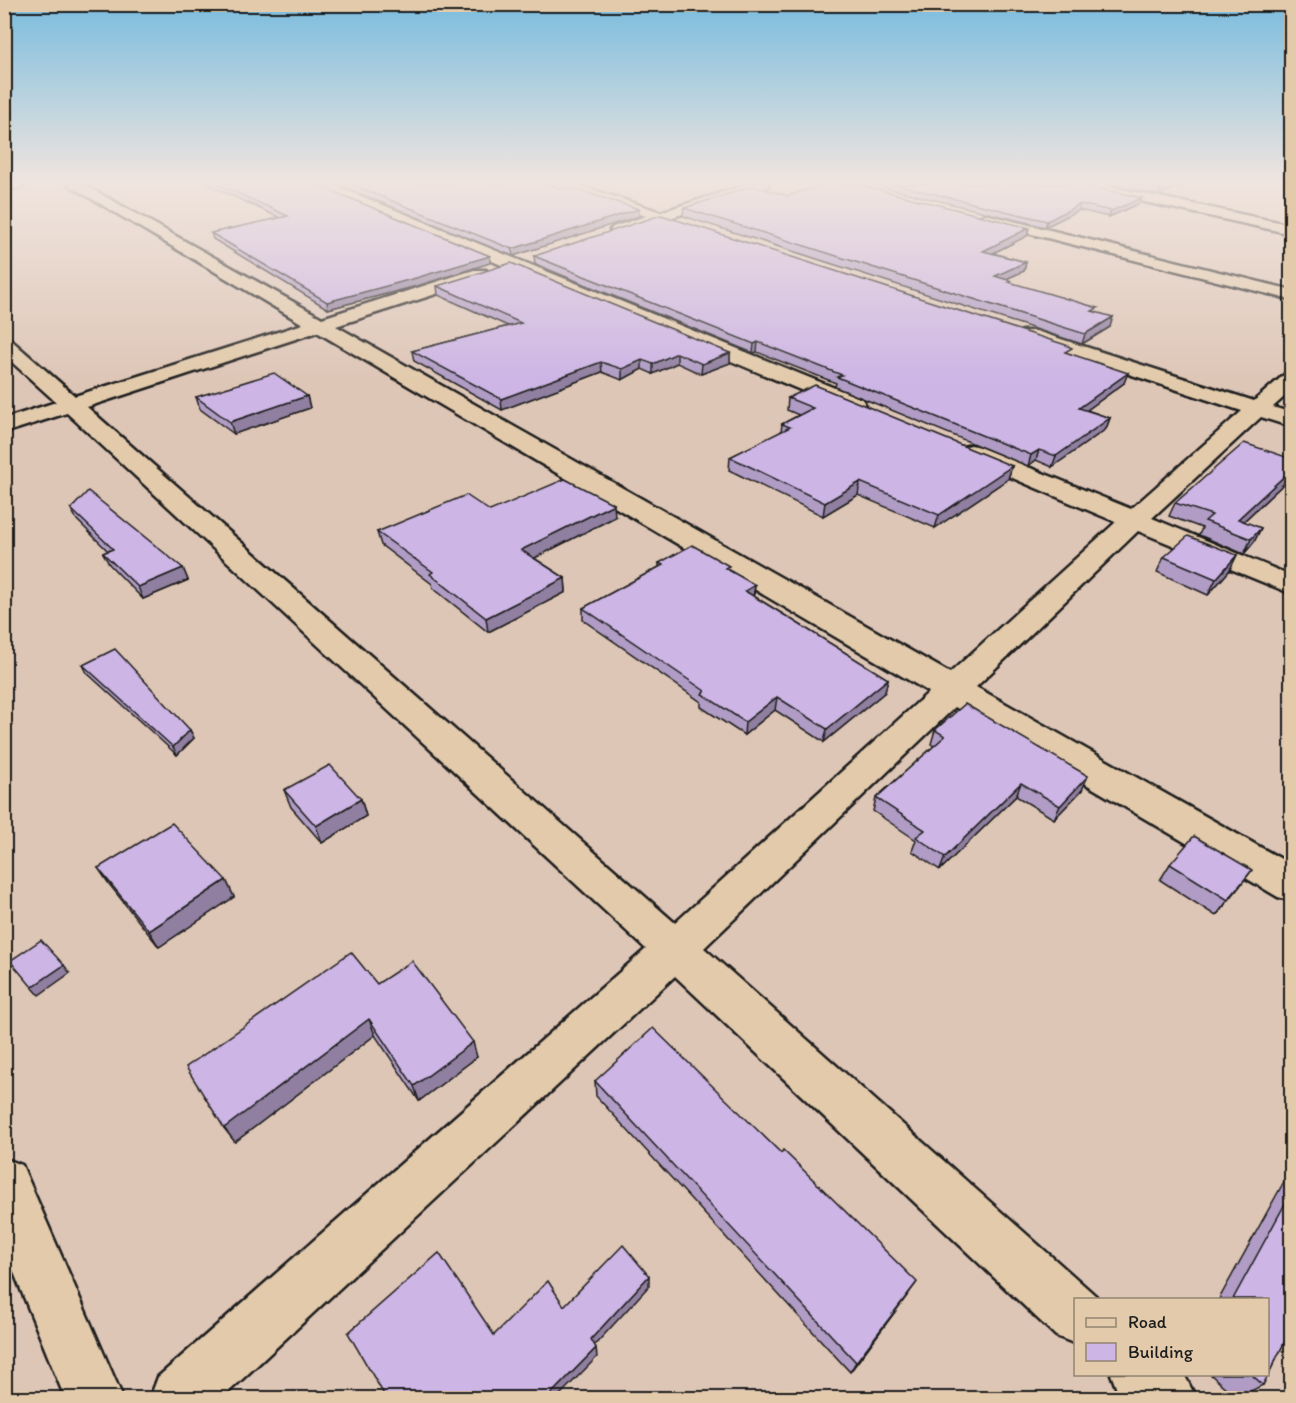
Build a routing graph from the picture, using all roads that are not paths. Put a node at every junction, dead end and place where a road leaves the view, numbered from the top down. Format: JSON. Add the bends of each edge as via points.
{"nodes":[{"id":1,"x":189,"y":249,"type":"edge"},
{"id":2,"x":481,"y":249,"type":"edge"},
{"id":3,"x":1110,"y":249,"type":"edge"},
{"id":4,"x":536,"y":256,"type":"edge"},
{"id":5,"x":514,"y":263,"type":"junction"},
{"id":6,"x":1292,"y":295,"type":"edge"},
{"id":7,"x":321,"y":325,"type":"junction"},
{"id":8,"x":1009,"y":329,"type":"edge"},
{"id":9,"x":4,"y":344,"type":"edge"},
{"id":10,"x":1292,"y":378,"type":"edge"},
{"id":11,"x":70,"y":405,"type":"junction"},
{"id":12,"x":868,"y":410,"type":"edge"},
{"id":13,"x":1274,"y":414,"type":"edge"},
{"id":14,"x":4,"y":426,"type":"edge"},
{"id":15,"x":957,"y":447,"type":"edge"},
{"id":16,"x":1134,"y":520,"type":"junction"},
{"id":17,"x":1292,"y":586,"type":"edge"},
{"id":18,"x":952,"y":690,"type":"junction"},
{"id":19,"x":1292,"y":885,"type":"edge"},
{"id":20,"x":675,"y":949,"type":"junction"},
{"id":21,"x":4,"y":1183,"type":"edge"},
{"id":22,"x":1074,"y":1314,"type":"edge"},
{"id":23,"x":1142,"y":1376,"type":"edge"},
{"id":24,"x":94,"y":1398,"type":"edge"},
{"id":25,"x":179,"y":1398,"type":"edge"},
{"id":26,"x":1166,"y":1398,"type":"edge"}],
"edges":[{"from":1,"to":7,"type":"street"},
{"from":2,"to":5,"type":"street"},
{"from":3,"to":6,"type":"street"},
{"from":4,"to":5,"type":"street"},
{"from":5,"to":7,"type":"street"},
{"from":5,"to":12,"type":"street"},
{"from":7,"to":11,"type":"street"},
{"from":7,"to":18,"type":"street"},
{"from":8,"to":13,"type":"street"},
{"from":9,"to":11,"type":"street"},
{"from":10,"to":13,"type":"street"},
{"from":11,"to":14,"type":"street"},
{"from":11,"to":20,"type":"street"},
{"from":13,"to":16,"type":"street"},
{"from":15,"to":16,"type":"street"},
{"from":16,"to":17,"type":"street"},
{"from":16,"to":18,"type":"street"},
{"from":18,"to":19,"type":"street"},
{"from":18,"to":20,"type":"street"},
{"from":20,"to":22,"type":"street"},
{"from":20,"to":25,"type":"street"},
{"from":21,"to":24,"type":"street"},
{"from":23,"to":26,"type":"street"}]}
